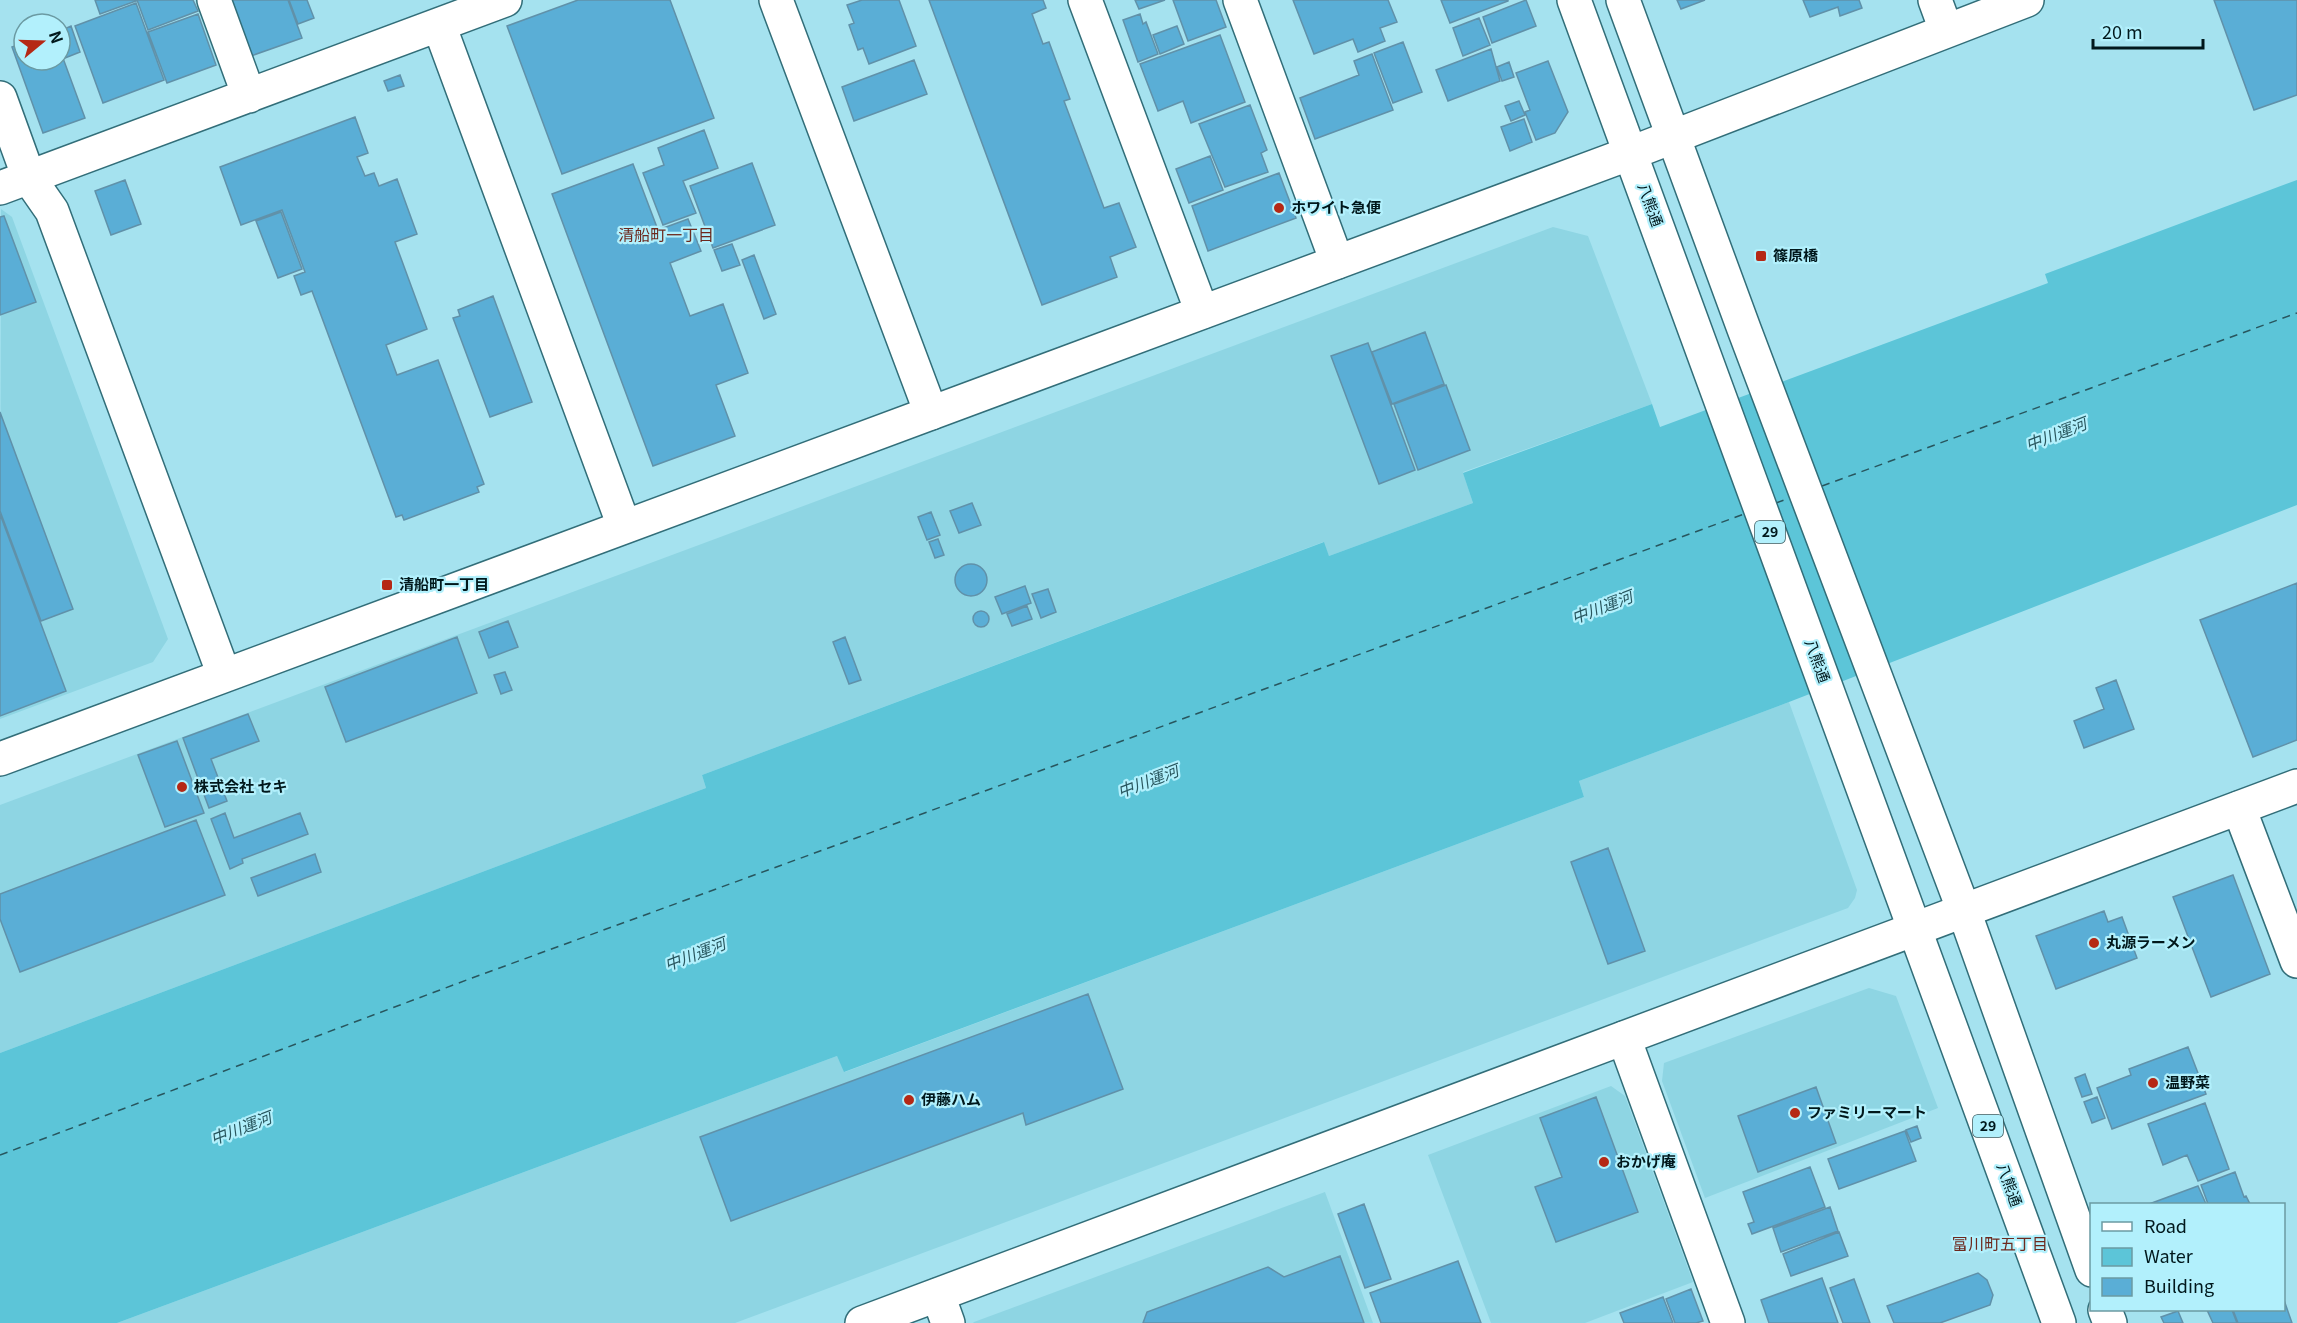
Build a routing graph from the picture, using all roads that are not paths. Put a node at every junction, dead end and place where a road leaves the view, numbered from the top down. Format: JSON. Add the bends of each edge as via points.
{"nodes":[{"id":1,"x":214,"y":0,"type":"edge"},
{"id":2,"x":505,"y":0,"type":"edge"},
{"id":3,"x":776,"y":0,"type":"edge"},
{"id":4,"x":1085,"y":0,"type":"edge"},
{"id":5,"x":1240,"y":0,"type":"edge"},
{"id":6,"x":1574,"y":0,"type":"edge"},
{"id":7,"x":1623,"y":0,"type":"edge"},
{"id":8,"x":1935,"y":0,"type":"edge"},
{"id":9,"x":2027,"y":0,"type":"edge"},
{"id":10,"x":452,"y":14,"type":"edge"},
{"id":11,"x":1946,"y":30,"type":"junction"},
{"id":12,"x":249,"y":96,"type":"junction"},
{"id":13,"x":0,"y":98,"type":"edge"},
{"id":14,"x":1673,"y":137,"type":"junction"},
{"id":15,"x":1630,"y":153,"type":"junction"},
{"id":16,"x":15,"y":183,"type":"edge"},
{"id":17,"x":1337,"y":262,"type":"junction"},
{"id":18,"x":1202,"y":312,"type":"junction"},
{"id":19,"x":930,"y":413,"type":"junction"},
{"id":20,"x":624,"y":526,"type":"junction"},
{"id":21,"x":224,"y":675,"type":"junction"},
{"id":22,"x":0,"y":759,"type":"edge"},
{"id":23,"x":2297,"y":786,"type":"edge"},
{"id":24,"x":2239,"y":808,"type":"junction"},
{"id":25,"x":1964,"y":910,"type":"junction"},
{"id":26,"x":1916,"y":929,"type":"junction"},
{"id":27,"x":2297,"y":961,"type":"edge"},
{"id":28,"x":1624,"y":1038,"type":"junction"},
{"id":29,"x":2090,"y":1267,"type":"edge"},
{"id":30,"x":943,"y":1309,"type":"edge"},
{"id":31,"x":862,"y":1323,"type":"edge"},
{"id":32,"x":1728,"y":1323,"type":"edge"},
{"id":33,"x":2060,"y":1323,"type":"edge"}],
"edges":[{"from":1,"to":12,"type":"street"},
{"from":2,"to":10,"type":"street"},
{"from":3,"to":19,"type":"street"},
{"from":4,"to":18,"type":"street"},
{"from":5,"to":17,"type":"street"},
{"from":6,"to":15,"type":"street","name":"八熊通","number":"29"},
{"from":7,"to":14,"type":"street"},
{"from":8,"to":11,"type":"street"},
{"from":9,"to":11,"type":"street"},
{"from":10,"to":12,"type":"street"},
{"from":10,"to":20,"type":"street"},
{"from":11,"to":14,"type":"street"},
{"from":12,"to":16,"type":"street"},
{"from":13,"to":16,"type":"street"},
{"from":14,"to":15,"type":"street"},
{"from":14,"to":25,"type":"street"},
{"from":15,"to":17,"type":"street"},
{"from":15,"to":26,"type":"street","name":"八熊通","number":"29"},
{"from":16,"to":21,"type":"street","via":[[52,212]]},
{"from":17,"to":18,"type":"street"},
{"from":18,"to":19,"type":"street"},
{"from":19,"to":20,"type":"street"},
{"from":20,"to":21,"type":"street"},
{"from":21,"to":22,"type":"street"},
{"from":23,"to":24,"type":"street"},
{"from":24,"to":25,"type":"street"},
{"from":24,"to":27,"type":"street"},
{"from":25,"to":26,"type":"street"},
{"from":25,"to":29,"type":"street"},
{"from":26,"to":28,"type":"street"},
{"from":26,"to":33,"type":"street","name":"八熊通","number":"29"},
{"from":28,"to":30,"type":"street"},
{"from":28,"to":32,"type":"street"},
{"from":30,"to":31,"type":"street"}]}
